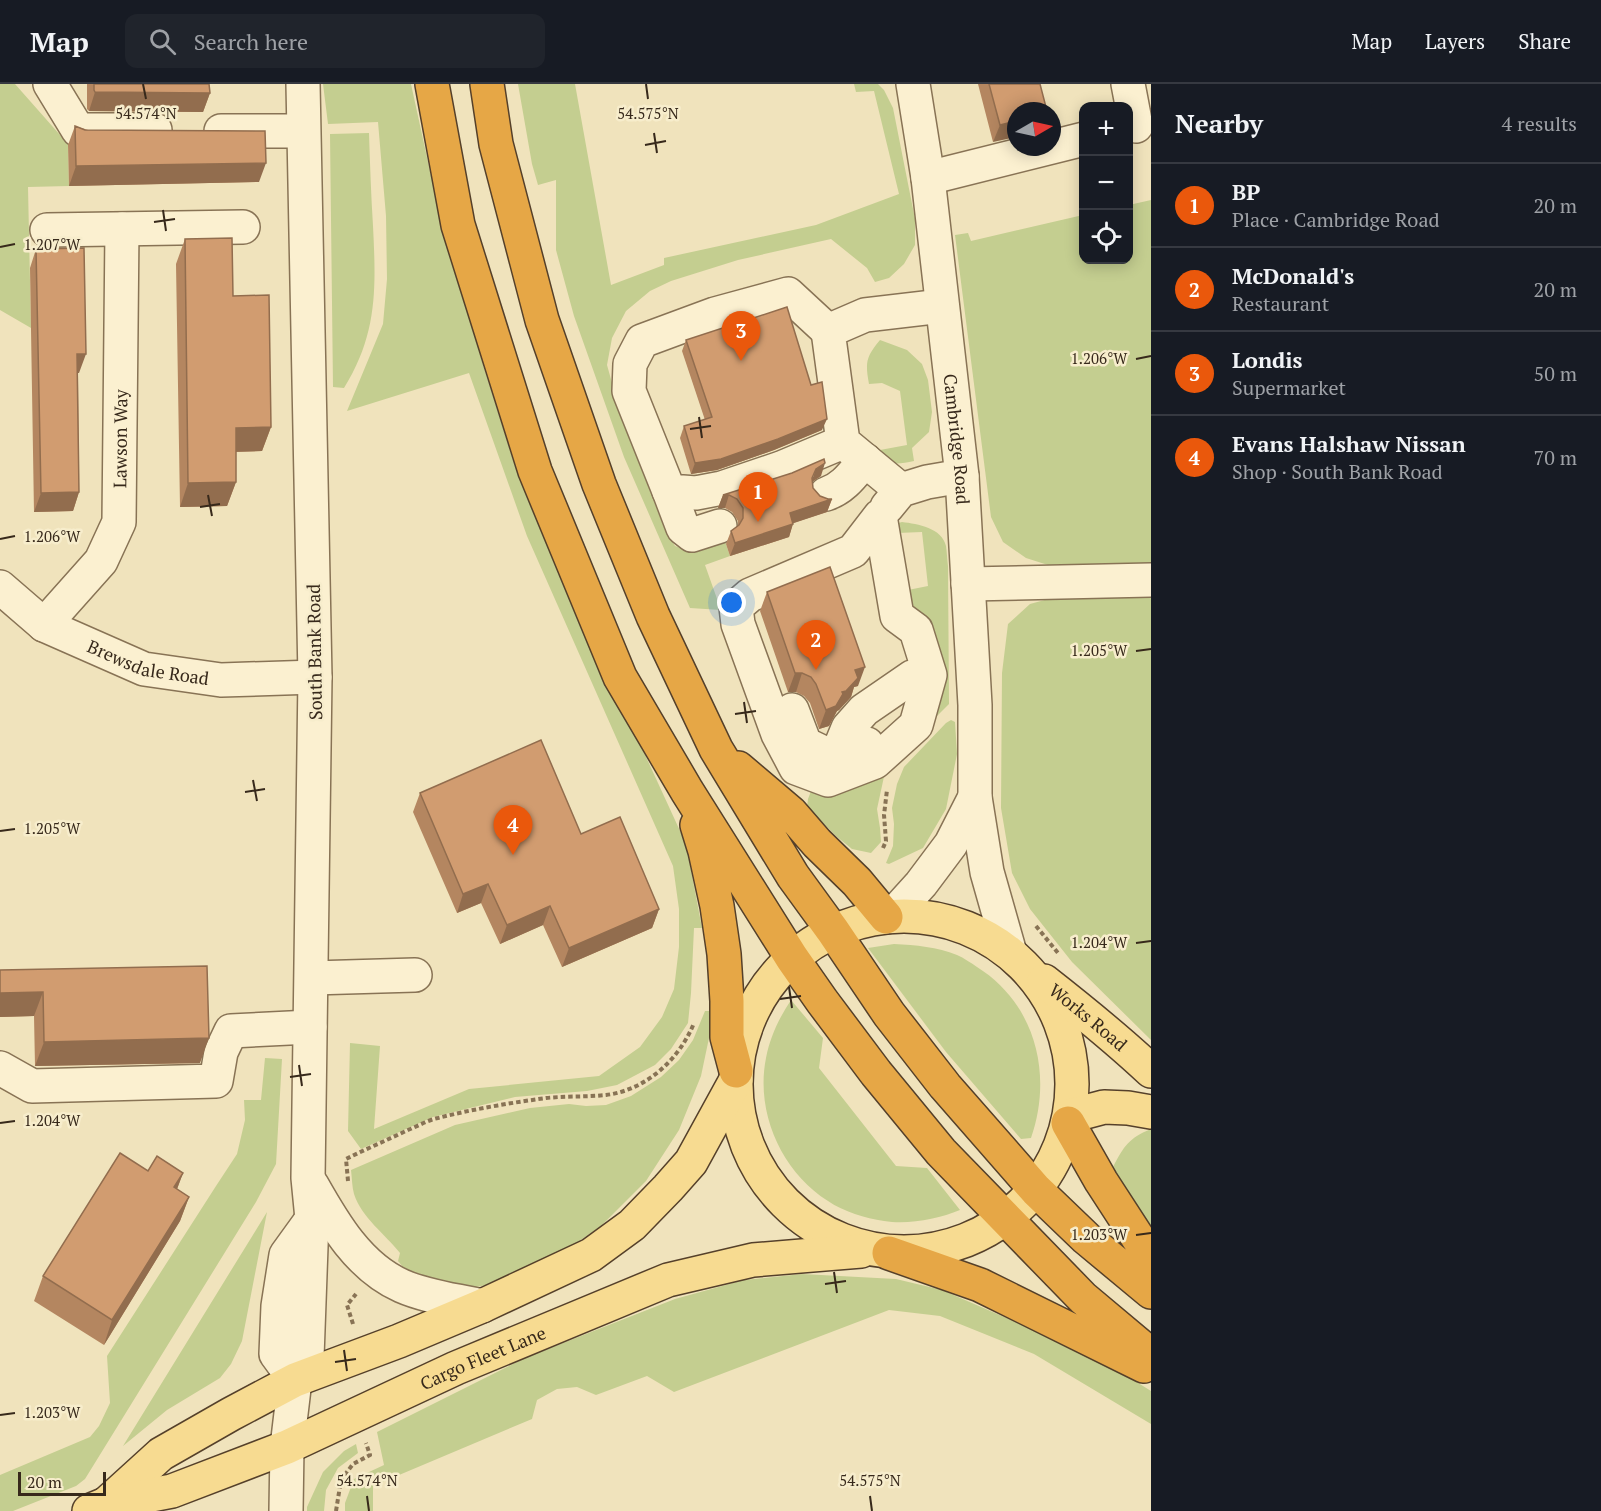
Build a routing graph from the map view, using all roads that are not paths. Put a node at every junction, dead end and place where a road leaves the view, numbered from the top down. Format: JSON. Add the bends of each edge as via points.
{"nodes":[{"id":1,"x":50,"y":84,"type":"edge"},
{"id":2,"x":303,"y":84,"type":"edge"},
{"id":3,"x":432,"y":84,"type":"edge"},
{"id":4,"x":487,"y":84,"type":"edge"},
{"id":5,"x":913,"y":84,"type":"edge"},
{"id":6,"x":1128,"y":84,"type":"edge"},
{"id":7,"x":1139,"y":125,"type":"edge"},
{"id":8,"x":303,"y":131,"type":"junction"},
{"id":9,"x":1079,"y":140,"type":"edge"},
{"id":10,"x":928,"y":178,"type":"junction"},
{"id":11,"x":243,"y":227,"type":"dead end"},
{"id":12,"x":122,"y":228,"type":"junction"},
{"id":13,"x":46,"y":230,"type":"dead end"},
{"id":14,"x":942,"y":306,"type":"junction"},
{"id":15,"x":828,"y":331,"type":"junction"},
{"id":16,"x":854,"y":451,"type":"junction"},
{"id":17,"x":963,"y":476,"type":"junction"},
{"id":18,"x":901,"y":490,"type":"junction"},
{"id":19,"x":669,"y":491,"type":"junction"},
{"id":20,"x":826,"y":494,"type":"dead end"},
{"id":21,"x":880,"y":516,"type":"junction"},
{"id":22,"x":720,"y":526,"type":"dead end"},
{"id":23,"x":1151,"y":580,"type":"edge"},
{"id":24,"x":968,"y":584,"type":"junction"},
{"id":25,"x":0,"y":586,"type":"edge"},
{"id":26,"x":750,"y":596,"type":"junction"},
{"id":27,"x":897,"y":616,"type":"junction"},
{"id":28,"x":44,"y":625,"type":"junction"},
{"id":29,"x":315,"y":677,"type":"junction"},
{"id":30,"x":716,"y":749,"type":"junction"},
{"id":31,"x":687,"y":791,"type":"junction"},
{"id":32,"x":975,"y":797,"type":"junction"},
{"id":33,"x":889,"y":916,"type":"junction"},
{"id":34,"x":833,"y":932,"type":"junction"},
{"id":35,"x":792,"y":958,"type":"junction"},
{"id":36,"x":1017,"y":959,"type":"junction"},
{"id":37,"x":415,"y":975,"type":"dead end"},
{"id":38,"x":312,"y":978,"type":"junction"},
{"id":39,"x":310,"y":1026,"type":"junction"},
{"id":40,"x":0,"y":1068,"type":"edge"},
{"id":41,"x":1151,"y":1071,"type":"edge"},
{"id":42,"x":736,"y":1075,"type":"junction"},
{"id":43,"x":1151,"y":1112,"type":"edge"},
{"id":44,"x":1069,"y":1119,"type":"junction"},
{"id":45,"x":308,"y":1178,"type":"junction"},
{"id":46,"x":1036,"y":1190,"type":"junction"},
{"id":47,"x":1006,"y":1219,"type":"junction"},
{"id":48,"x":880,"y":1251,"type":"junction"},
{"id":49,"x":1151,"y":1258,"type":"edge"},
{"id":50,"x":1151,"y":1292,"type":"edge"},
{"id":51,"x":482,"y":1306,"type":"junction"},
{"id":52,"x":1151,"y":1355,"type":"edge"},
{"id":53,"x":1151,"y":1369,"type":"edge"},
{"id":54,"x":295,"y":1380,"type":"junction"},
{"id":55,"x":287,"y":1447,"type":"junction"},
{"id":56,"x":97,"y":1507,"type":"edge"},
{"id":57,"x":286,"y":1511,"type":"edge"}],
"edges":[{"from":1,"to":8,"type":"street","via":[[78,130]]},
{"from":2,"to":8,"type":"street","name":"South Bank Road"},
{"from":3,"to":31,"type":"highway","via":[[458,225],[535,471],[620,677]]},
{"from":4,"to":30,"type":"highway","via":[[496,144],[542,320],[599,484],[653,616]]},
{"from":5,"to":10,"type":"street","name":"Cambridge Road"},
{"from":6,"to":7,"type":"street"},
{"from":8,"to":29,"type":"street","name":"South Bank Road"},
{"from":9,"to":10,"type":"street"},
{"from":10,"to":14,"type":"street","name":"Cambridge Road"},
{"from":11,"to":12,"type":"street"},
{"from":12,"to":13,"type":"street"},
{"from":12,"to":28,"type":"street","name":"Lawson Way","via":[[118,522],[101,561]]},
{"from":14,"to":15,"type":"street","via":[[865,315]]},
{"from":14,"to":17,"type":"street","name":"Cambridge Road"},
{"from":15,"to":16,"type":"street"},
{"from":15,"to":19,"type":"street","via":[[788,294],[715,314],[642,341],[630,364],[629,392]]},
{"from":16,"to":18,"type":"street"},
{"from":16,"to":19,"type":"street","via":[[781,468],[722,488],[696,493]]},
{"from":16,"to":20,"type":"street","via":[[843,485]]},
{"from":17,"to":18,"type":"street"},
{"from":17,"to":24,"type":"street","name":"Cambridge Road"},
{"from":18,"to":21,"type":"street"},
{"from":19,"to":22,"type":"street","via":[[682,528],[692,535]]},
{"from":21,"to":26,"type":"street","via":[[853,551]]},
{"from":21,"to":27,"type":"street"},
{"from":23,"to":24,"type":"street"},
{"from":24,"to":32,"type":"street","name":"Cambridge Road","via":[[975,705]]},
{"from":25,"to":28,"type":"street","name":"Brewsdale Road"},
{"from":26,"to":27,"type":"street","via":[[805,744],[828,755],[853,754],[880,734],[907,705],[914,683]]},
{"from":26,"to":27,"type":"street","via":[[736,607],[738,624],[778,734],[796,768],[828,780],[875,762],[916,724],[930,675],[916,630]]},
{"from":28,"to":29,"type":"street","name":"Brewsdale Road","via":[[144,669],[221,680]]},
{"from":29,"to":38,"type":"street","name":"South Bank Road"},
{"from":30,"to":33,"type":"highway","via":[[791,813]]},
{"from":30,"to":34,"type":"highway","via":[[792,876]]},
{"from":31,"to":35,"type":"highway"},
{"from":31,"to":42,"type":"highway","via":[[717,906],[724,954],[727,1037]]},
{"from":32,"to":33,"type":"street","name":"Cambridge Road","via":[[951,844],[921,884]]},
{"from":32,"to":36,"type":"street","name":"Cambridge Road","via":[[987,872]]},
{"from":33,"to":34,"type":"main road"},
{"from":33,"to":36,"type":"main road","via":[[917,916],[967,927]]},
{"from":34,"to":35,"type":"main road"},
{"from":34,"to":46,"type":"highway","via":[[945,1086]]},
{"from":35,"to":42,"type":"main road","via":[[753,1009],[742,1039]]},
{"from":35,"to":47,"type":"highway","via":[[883,1082],[941,1152]]},
{"from":36,"to":41,"type":"main road","name":"Works Road"},
{"from":36,"to":44,"type":"main road","via":[[1041,986],[1066,1035],[1073,1089]]},
{"from":37,"to":38,"type":"street"},
{"from":38,"to":39,"type":"street","name":"South Bank Road"},
{"from":39,"to":40,"type":"street","via":[[231,1031],[220,1052],[216,1081],[32,1086]]},
{"from":39,"to":45,"type":"street","name":"South Bank Road"},
{"from":42,"to":48,"type":"main road","via":[[745,1138],[756,1166],[773,1190],[817,1229],[843,1242]]},
{"from":42,"to":51,"type":"main road","name":"Cargo Fleet Lane","via":[[691,1162],[632,1225],[591,1255]]},
{"from":43,"to":44,"type":"main road","via":[[1104,1107]]},
{"from":44,"to":46,"type":"main road","via":[[1058,1154]]},
{"from":44,"to":49,"type":"highway","via":[[1101,1181]]},
{"from":45,"to":51,"type":"street","via":[[329,1215],[359,1256],[376,1271],[421,1293]]},
{"from":45,"to":54,"type":"street","name":"South Bank Road","via":[[312,1219],[307,1357]]},
{"from":46,"to":47,"type":"main road"},
{"from":46,"to":50,"type":"highway"},
{"from":47,"to":48,"type":"main road","via":[[985,1233],[939,1250]]},
{"from":47,"to":52,"type":"highway","via":[[1083,1299]]},
{"from":48,"to":53,"type":"highway","via":[[980,1285]]},
{"from":48,"to":55,"type":"main road","name":"Cargo Fleet Lane","via":[[753,1260],[668,1280],[456,1368]]},
{"from":51,"to":54,"type":"main road","name":"Cargo Fleet Lane"},
{"from":54,"to":55,"type":"street","name":"South Bank Road"},
{"from":54,"to":56,"type":"main road","name":"Cargo Fleet Lane","via":[[160,1454]]},
{"from":55,"to":56,"type":"main road","name":"Cargo Fleet Lane","via":[[172,1491]]},
{"from":55,"to":57,"type":"street","name":"South Bank Road"}]}
